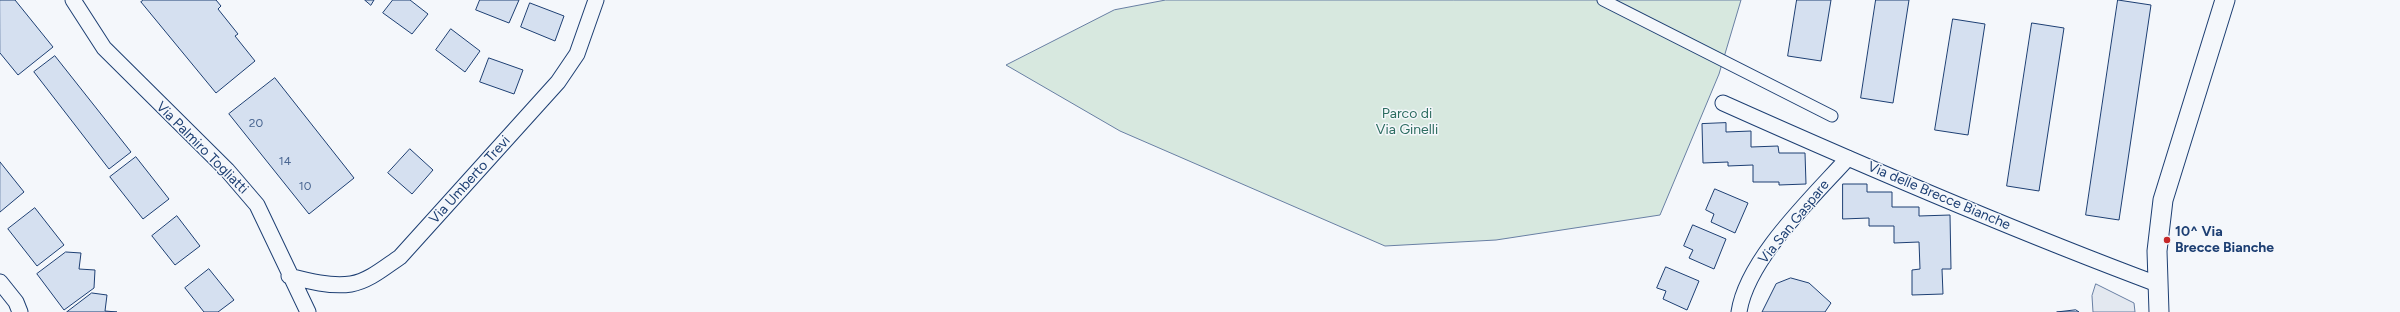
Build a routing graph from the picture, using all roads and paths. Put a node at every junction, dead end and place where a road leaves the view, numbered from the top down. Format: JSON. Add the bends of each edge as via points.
{"nodes":[{"id":1,"x":73,"y":0,"type":"edge"},
{"id":2,"x":596,"y":0,"type":"edge"},
{"id":3,"x":1603,"y":0,"type":"edge"},
{"id":4,"x":2225,"y":0,"type":"edge"},
{"id":5,"x":1723,"y":103,"type":"dead end"},
{"id":6,"x":1832,"y":116,"type":"dead end"},
{"id":7,"x":1848,"y":158,"type":"junction"},
{"id":8,"x":289,"y":276,"type":"junction"},
{"id":9,"x":0,"y":282,"type":"edge"},
{"id":10,"x":2157,"y":284,"type":"junction"},
{"id":11,"x":20,"y":312,"type":"edge"},
{"id":12,"x":308,"y":312,"type":"edge"},
{"id":13,"x":1738,"y":312,"type":"edge"},
{"id":14,"x":2159,"y":312,"type":"edge"}],
"edges":[{"from":1,"to":8,"type":"street","name":"Via Palmiro Togliatti","via":[[104,48],[227,170],[257,205]]},
{"from":2,"to":8,"type":"street","name":"Via Umberto Trevi","via":[[577,54],[558,82],[400,257],[377,272],[351,284],[316,282]]},
{"from":3,"to":6,"type":"street"},
{"from":4,"to":10,"type":"street","via":[[2163,200],[2157,251]]},
{"from":5,"to":7,"type":"street","name":"Via delle Brecce Bianche"},
{"from":7,"to":10,"type":"street","name":"Via delle Brecce Bianche"},
{"from":7,"to":13,"type":"street","name":"Via San Gaspare","via":[[1784,230],[1761,261],[1741,299]]},
{"from":8,"to":12,"type":"street","name":"Via Palmiro Togliatti"},
{"from":9,"to":11,"type":"street","via":[[16,302]]},
{"from":10,"to":14,"type":"street"}]}
